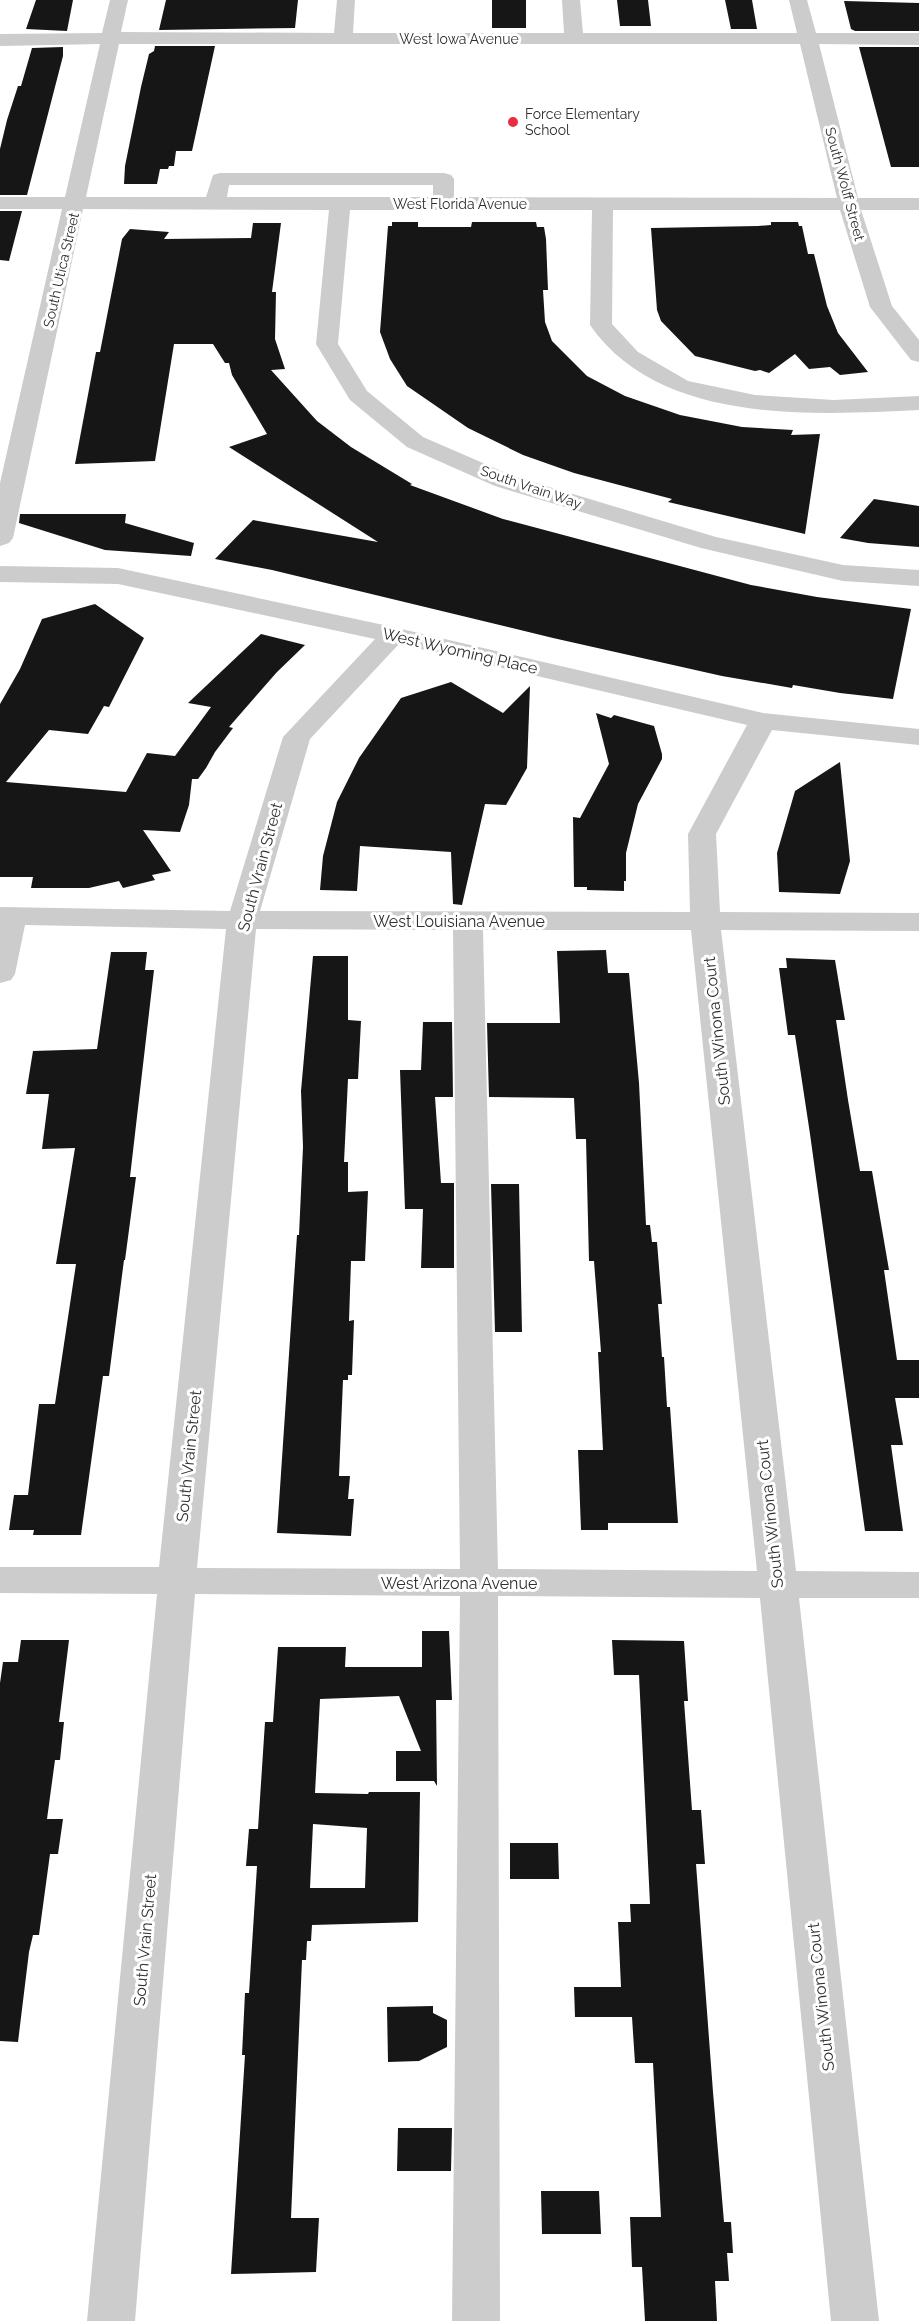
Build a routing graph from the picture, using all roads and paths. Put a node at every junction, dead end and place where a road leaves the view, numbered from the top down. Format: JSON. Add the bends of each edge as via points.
{"nodes":[{"id":1,"x":119,"y":0,"type":"edge"},
{"id":2,"x":346,"y":0,"type":"edge"},
{"id":3,"x":571,"y":0,"type":"edge"},
{"id":4,"x":798,"y":0,"type":"edge"},
{"id":5,"x":110,"y":38,"type":"junction"},
{"id":6,"x":343,"y":39,"type":"junction"},
{"id":7,"x":574,"y":39,"type":"junction"},
{"id":8,"x":808,"y":39,"type":"junction"},
{"id":9,"x":919,"y":39,"type":"edge"},
{"id":10,"x":0,"y":40,"type":"edge"},
{"id":11,"x":0,"y":203,"type":"edge"},
{"id":12,"x":76,"y":203,"type":"junction"},
{"id":13,"x":215,"y":203,"type":"junction"},
{"id":14,"x":340,"y":203,"type":"junction"},
{"id":15,"x":443,"y":204,"type":"junction"},
{"id":16,"x":603,"y":204,"type":"junction"},
{"id":17,"x":849,"y":204,"type":"junction"},
{"id":18,"x":919,"y":204,"type":"edge"},
{"id":19,"x":919,"y":355,"type":"edge"},
{"id":20,"x":919,"y":403,"type":"edge"},
{"id":21,"x":0,"y":538,"type":"edge"},
{"id":22,"x":0,"y":574,"type":"edge"},
{"id":23,"x":919,"y":578,"type":"edge"},
{"id":24,"x":393,"y":635,"type":"junction"},
{"id":25,"x":763,"y":721,"type":"junction"},
{"id":26,"x":919,"y":737,"type":"edge"},
{"id":27,"x":6,"y":917,"type":"edge"},
{"id":28,"x":242,"y":920,"type":"junction"},
{"id":29,"x":468,"y":921,"type":"junction"},
{"id":30,"x":705,"y":922,"type":"junction"},
{"id":31,"x":919,"y":922,"type":"edge"},
{"id":32,"x":0,"y":974,"type":"edge"},
{"id":33,"x":0,"y":1580,"type":"edge"},
{"id":34,"x":177,"y":1581,"type":"junction"},
{"id":35,"x":479,"y":1583,"type":"junction"},
{"id":36,"x":778,"y":1584,"type":"junction"},
{"id":37,"x":919,"y":1585,"type":"edge"},
{"id":38,"x":111,"y":2321,"type":"edge"},
{"id":39,"x":476,"y":2321,"type":"edge"},
{"id":40,"x":855,"y":2321,"type":"edge"}],
"edges":[{"from":1,"to":5,"type":"street","name":"South Utica Street"},
{"from":2,"to":6,"type":"street"},
{"from":3,"to":7,"type":"street"},
{"from":4,"to":8,"type":"street","name":"South Wolff Street"},
{"from":5,"to":6,"type":"street","name":"West Iowa Avenue"},
{"from":5,"to":10,"type":"street","name":"West Iowa Avenue"},
{"from":5,"to":12,"type":"street","name":"South Utica Street"},
{"from":6,"to":7,"type":"street","name":"West Iowa Avenue"},
{"from":7,"to":8,"type":"street","name":"West Iowa Avenue"},
{"from":8,"to":9,"type":"street","name":"West Iowa Avenue"},
{"from":8,"to":17,"type":"street","name":"South Wolff Street"},
{"from":11,"to":12,"type":"street","name":"West Florida Avenue"},
{"from":12,"to":13,"type":"street","name":"West Florida Avenue"},
{"from":12,"to":21,"type":"street","name":"South Utica Street"},
{"from":13,"to":14,"type":"street","name":"West Florida Avenue"},
{"from":13,"to":15,"type":"street","via":[[220,178],[243,178],[444,179]]},
{"from":14,"to":15,"type":"street","name":"West Florida Avenue"},
{"from":14,"to":23,"type":"street","name":"South Vrain Way","via":[[327,344],[358,395],[416,442],[504,481],[710,543],[843,573]]},
{"from":15,"to":16,"type":"street","name":"West Florida Avenue"},
{"from":16,"to":17,"type":"street","name":"West Florida Avenue"},
{"from":16,"to":20,"type":"street","via":[[601,325],[630,357],[681,386],[755,402],[834,407]]},
{"from":17,"to":18,"type":"street","name":"West Florida Avenue"},
{"from":17,"to":19,"type":"street","name":"South Wolff Street","via":[[881,307]]},
{"from":22,"to":24,"type":"street","name":"West Wyoming Place","via":[[118,576]]},
{"from":24,"to":25,"type":"street","name":"West Wyoming Place"},
{"from":24,"to":28,"type":"street","name":"South Vrain Street","via":[[297,737]]},
{"from":25,"to":26,"type":"street","name":"West Wyoming Place"},
{"from":25,"to":30,"type":"street","name":"South Winona Court","via":[[702,834]]},
{"from":27,"to":28,"type":"street","name":"West Louisiana Avenue"},
{"from":27,"to":32,"type":"street"},
{"from":28,"to":29,"type":"street","name":"West Louisiana Avenue"},
{"from":28,"to":34,"type":"street","name":"South Vrain Street"},
{"from":29,"to":30,"type":"street","name":"West Louisiana Avenue"},
{"from":29,"to":35,"type":"street"},
{"from":30,"to":31,"type":"street","name":"West Louisiana Avenue"},
{"from":30,"to":36,"type":"street","name":"South Winona Court"},
{"from":33,"to":34,"type":"street","name":"West Arizona Avenue"},
{"from":34,"to":35,"type":"street","name":"West Arizona Avenue"},
{"from":34,"to":38,"type":"street","name":"South Vrain Street"},
{"from":35,"to":36,"type":"street","name":"West Arizona Avenue"},
{"from":35,"to":39,"type":"street"},
{"from":36,"to":37,"type":"street","name":"West Arizona Avenue"},
{"from":36,"to":40,"type":"street","name":"South Winona Court"}]}
